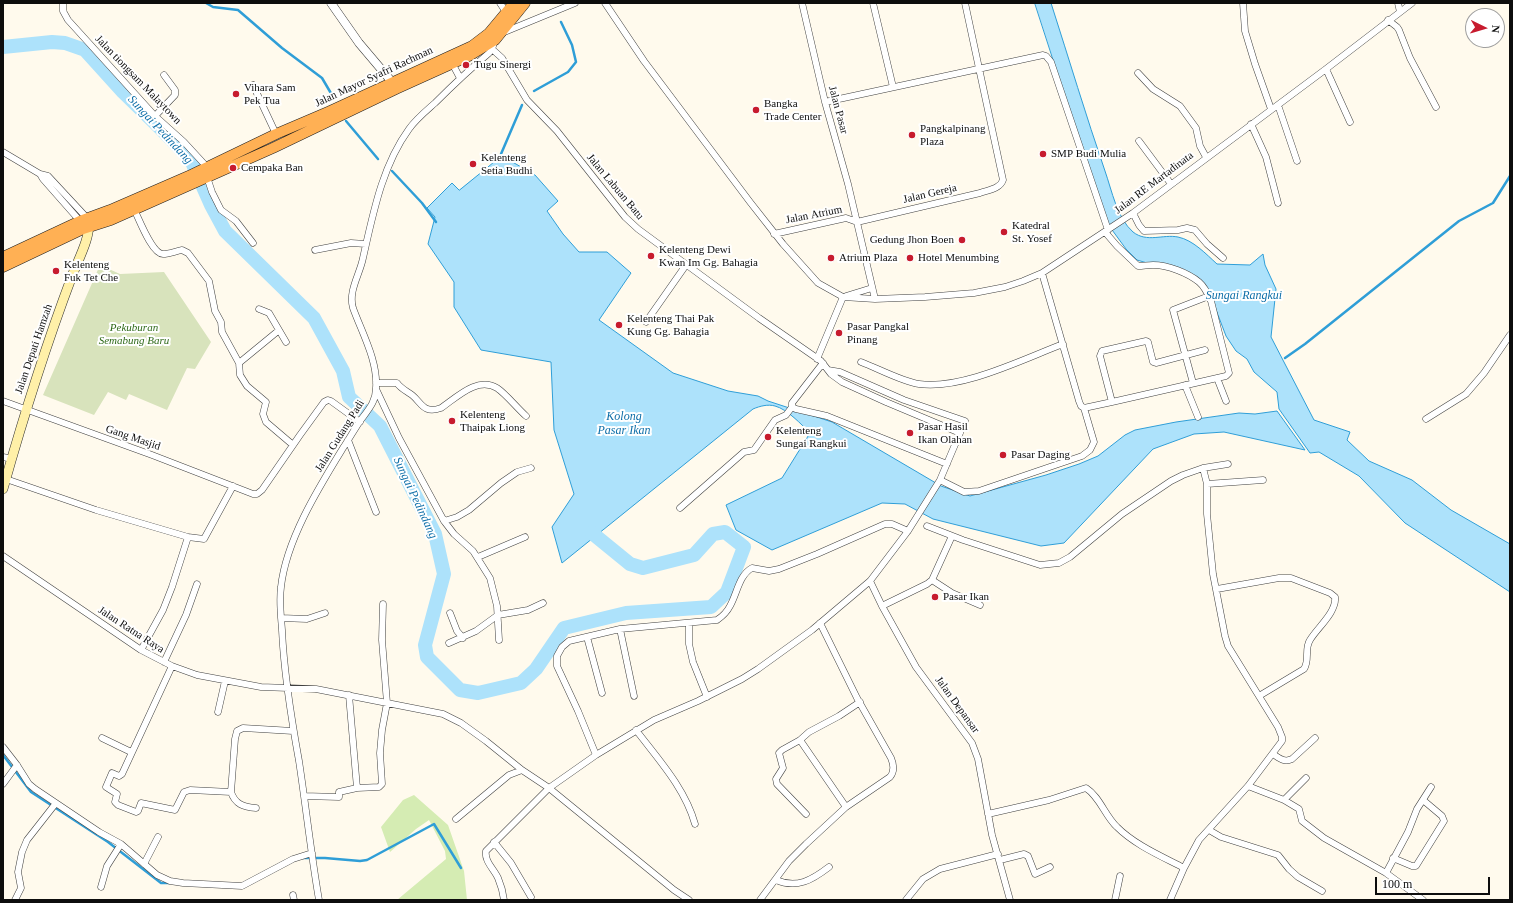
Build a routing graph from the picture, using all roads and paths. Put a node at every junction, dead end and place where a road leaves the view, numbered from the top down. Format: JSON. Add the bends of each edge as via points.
{"nodes":[{"id":1,"x":63,"y":3,"type":"edge"},
{"id":2,"x":331,"y":3,"type":"edge"},
{"id":3,"x":500,"y":3,"type":"edge"},
{"id":4,"x":514,"y":3,"type":"edge"},
{"id":5,"x":525,"y":3,"type":"edge"},
{"id":6,"x":575,"y":3,"type":"edge"},
{"id":7,"x":605,"y":3,"type":"edge"},
{"id":8,"x":802,"y":3,"type":"edge"},
{"id":9,"x":872,"y":3,"type":"edge"},
{"id":10,"x":966,"y":3,"type":"edge"},
{"id":11,"x":1243,"y":3,"type":"edge"},
{"id":12,"x":1398,"y":3,"type":"edge"},
{"id":13,"x":1412,"y":3,"type":"edge"},
{"id":14,"x":506,"y":12,"type":"junction"},
{"id":15,"x":1400,"y":12,"type":"junction"},
{"id":16,"x":1388,"y":20,"type":"junction"},
{"id":17,"x":496,"y":41,"type":"junction"},
{"id":18,"x":452,"y":63,"type":"junction"},
{"id":19,"x":979,"y":69,"type":"junction"},
{"id":20,"x":1326,"y":69,"type":"junction"},
{"id":21,"x":1138,"y":73,"type":"dead end"},
{"id":22,"x":164,"y":74,"type":"dead end"},
{"id":23,"x":460,"y":78,"type":"junction"},
{"id":24,"x":392,"y":82,"type":"junction"},
{"id":25,"x":253,"y":85,"type":"dead end"},
{"id":26,"x":893,"y":87,"type":"junction"},
{"id":27,"x":825,"y":102,"type":"junction"},
{"id":28,"x":1278,"y":105,"type":"junction"},
{"id":29,"x":1436,"y":108,"type":"dead end"},
{"id":30,"x":1272,"y":109,"type":"junction"},
{"id":31,"x":155,"y":116,"type":"junction"},
{"id":32,"x":1350,"y":122,"type":"dead end"},
{"id":33,"x":1251,"y":124,"type":"junction"},
{"id":34,"x":276,"y":134,"type":"junction"},
{"id":35,"x":1139,"y":141,"type":"dead end"},
{"id":36,"x":3,"y":152,"type":"edge"},
{"id":37,"x":1206,"y":157,"type":"junction"},
{"id":38,"x":1296,"y":161,"type":"dead end"},
{"id":39,"x":201,"y":175,"type":"junction"},
{"id":40,"x":1171,"y":184,"type":"junction"},
{"id":41,"x":1278,"y":203,"type":"dead end"},
{"id":42,"x":134,"y":209,"type":"junction"},
{"id":43,"x":1133,"y":213,"type":"junction"},
{"id":44,"x":857,"y":222,"type":"junction"},
{"id":45,"x":85,"y":227,"type":"junction"},
{"id":46,"x":1107,"y":231,"type":"junction"},
{"id":47,"x":774,"y":234,"type":"junction"},
{"id":48,"x":253,"y":243,"type":"dead end"},
{"id":49,"x":366,"y":244,"type":"junction"},
{"id":50,"x":315,"y":250,"type":"dead end"},
{"id":51,"x":3,"y":257,"type":"edge"},
{"id":52,"x":1224,"y":258,"type":"dead end"},
{"id":53,"x":686,"y":264,"type":"junction"},
{"id":54,"x":3,"y":267,"type":"edge"},
{"id":55,"x":1042,"y":273,"type":"junction"},
{"id":56,"x":872,"y":288,"type":"junction"},
{"id":57,"x":1209,"y":296,"type":"junction"},
{"id":58,"x":843,"y":297,"type":"junction"},
{"id":59,"x":875,"y":299,"type":"junction"},
{"id":60,"x":259,"y":309,"type":"dead end"},
{"id":61,"x":646,"y":322,"type":"dead end"},
{"id":62,"x":278,"y":331,"type":"junction"},
{"id":63,"x":1510,"y":335,"type":"edge"},
{"id":64,"x":286,"y":342,"type":"dead end"},
{"id":65,"x":1063,"y":344,"type":"junction"},
{"id":66,"x":1205,"y":350,"type":"dead end"},
{"id":67,"x":1185,"y":355,"type":"junction"},
{"id":68,"x":817,"y":358,"type":"junction"},
{"id":69,"x":861,"y":362,"type":"dead end"},
{"id":70,"x":239,"y":363,"type":"junction"},
{"id":71,"x":823,"y":363,"type":"junction"},
{"id":72,"x":828,"y":370,"type":"junction"},
{"id":73,"x":1217,"y":378,"type":"junction"},
{"id":74,"x":1193,"y":383,"type":"junction"},
{"id":75,"x":1185,"y":385,"type":"junction"},
{"id":76,"x":376,"y":386,"type":"junction"},
{"id":77,"x":890,"y":394,"type":"junction"},
{"id":78,"x":904,"y":400,"type":"junction"},
{"id":79,"x":3,"y":401,"type":"edge"},
{"id":80,"x":1226,"y":401,"type":"dead end"},
{"id":81,"x":886,"y":402,"type":"junction"},
{"id":82,"x":1112,"y":402,"type":"junction"},
{"id":83,"x":792,"y":408,"type":"junction"},
{"id":84,"x":901,"y":408,"type":"junction"},
{"id":85,"x":1084,"y":408,"type":"junction"},
{"id":86,"x":26,"y":411,"type":"junction"},
{"id":87,"x":526,"y":416,"type":"dead end"},
{"id":88,"x":1198,"y":416,"type":"dead end"},
{"id":89,"x":1426,"y":419,"type":"dead end"},
{"id":90,"x":360,"y":421,"type":"junction"},
{"id":91,"x":960,"y":433,"type":"junction"},
{"id":92,"x":348,"y":440,"type":"junction"},
{"id":93,"x":293,"y":445,"type":"junction"},
{"id":94,"x":7,"y":458,"type":"edge"},
{"id":95,"x":947,"y":464,"type":"junction"},
{"id":96,"x":1228,"y":464,"type":"dead end"},
{"id":97,"x":532,"y":468,"type":"dead end"},
{"id":98,"x":1203,"y":468,"type":"junction"},
{"id":99,"x":6,"y":479,"type":"junction"},
{"id":100,"x":1263,"y":480,"type":"dead end"},
{"id":101,"x":940,"y":481,"type":"junction"},
{"id":102,"x":1207,"y":484,"type":"junction"},
{"id":103,"x":233,"y":486,"type":"junction"},
{"id":104,"x":3,"y":489,"type":"edge"},
{"id":105,"x":680,"y":508,"type":"dead end"},
{"id":106,"x":376,"y":512,"type":"dead end"},
{"id":107,"x":444,"y":521,"type":"junction"},
{"id":108,"x":928,"y":526,"type":"dead end"},
{"id":109,"x":908,"y":531,"type":"junction"},
{"id":110,"x":952,"y":536,"type":"junction"},
{"id":111,"x":188,"y":537,"type":"junction"},
{"id":112,"x":525,"y":537,"type":"dead end"},
{"id":113,"x":3,"y":556,"type":"edge"},
{"id":114,"x":478,"y":557,"type":"junction"},
{"id":115,"x":870,"y":580,"type":"junction"},
{"id":116,"x":932,"y":580,"type":"junction"},
{"id":117,"x":196,"y":584,"type":"dead end"},
{"id":118,"x":1217,"y":589,"type":"junction"},
{"id":119,"x":543,"y":603,"type":"dead end"},
{"id":120,"x":383,"y":604,"type":"dead end"},
{"id":121,"x":980,"y":605,"type":"dead end"},
{"id":122,"x":882,"y":606,"type":"junction"},
{"id":123,"x":325,"y":613,"type":"dead end"},
{"id":124,"x":450,"y":613,"type":"dead end"},
{"id":125,"x":498,"y":615,"type":"junction"},
{"id":126,"x":281,"y":618,"type":"junction"},
{"id":127,"x":689,"y":623,"type":"junction"},
{"id":128,"x":820,"y":623,"type":"junction"},
{"id":129,"x":620,"y":630,"type":"junction"},
{"id":130,"x":587,"y":637,"type":"junction"},
{"id":131,"x":463,"y":638,"type":"junction"},
{"id":132,"x":499,"y":640,"type":"dead end"},
{"id":133,"x":449,"y":643,"type":"dead end"},
{"id":134,"x":141,"y":650,"type":"junction"},
{"id":135,"x":164,"y":662,"type":"junction"},
{"id":136,"x":172,"y":666,"type":"junction"},
{"id":137,"x":225,"y":681,"type":"junction"},
{"id":138,"x":287,"y":688,"type":"junction"},
{"id":139,"x":602,"y":693,"type":"dead end"},
{"id":140,"x":349,"y":695,"type":"junction"},
{"id":141,"x":634,"y":696,"type":"dead end"},
{"id":142,"x":1259,"y":696,"type":"junction"},
{"id":143,"x":707,"y":697,"type":"junction"},
{"id":144,"x":387,"y":702,"type":"junction"},
{"id":145,"x":860,"y":702,"type":"junction"},
{"id":146,"x":218,"y":712,"type":"dead end"},
{"id":147,"x":636,"y":730,"type":"junction"},
{"id":148,"x":293,"y":731,"type":"junction"},
{"id":149,"x":102,"y":738,"type":"dead end"},
{"id":150,"x":1315,"y":738,"type":"dead end"},
{"id":151,"x":800,"y":740,"type":"junction"},
{"id":152,"x":3,"y":747,"type":"edge"},
{"id":153,"x":131,"y":752,"type":"junction"},
{"id":154,"x":1273,"y":754,"type":"junction"},
{"id":155,"x":596,"y":755,"type":"junction"},
{"id":156,"x":15,"y":766,"type":"junction"},
{"id":157,"x":522,"y":770,"type":"junction"},
{"id":158,"x":1306,"y":778,"type":"dead end"},
{"id":159,"x":3,"y":784,"type":"edge"},
{"id":160,"x":1248,"y":786,"type":"junction"},
{"id":161,"x":1431,"y":787,"type":"dead end"},
{"id":162,"x":357,"y":788,"type":"junction"},
{"id":163,"x":549,"y":788,"type":"junction"},
{"id":164,"x":231,"y":792,"type":"junction"},
{"id":165,"x":304,"y":796,"type":"junction"},
{"id":166,"x":1284,"y":800,"type":"junction"},
{"id":167,"x":1423,"y":800,"type":"junction"},
{"id":168,"x":55,"y":804,"type":"junction"},
{"id":169,"x":846,"y":807,"type":"junction"},
{"id":170,"x":256,"y":808,"type":"dead end"},
{"id":171,"x":806,"y":814,"type":"dead end"},
{"id":172,"x":988,"y":814,"type":"junction"},
{"id":173,"x":456,"y":819,"type":"dead end"},
{"id":174,"x":695,"y":824,"type":"dead end"},
{"id":175,"x":1209,"y":830,"type":"junction"},
{"id":176,"x":158,"y":838,"type":"dead end"},
{"id":177,"x":494,"y":842,"type":"junction"},
{"id":178,"x":120,"y":846,"type":"junction"},
{"id":179,"x":998,"y":854,"type":"junction"},
{"id":180,"x":312,"y":856,"type":"junction"},
{"id":181,"x":1393,"y":858,"type":"junction"},
{"id":182,"x":1000,"y":860,"type":"junction"},
{"id":183,"x":144,"y":864,"type":"junction"},
{"id":184,"x":829,"y":867,"type":"dead end"},
{"id":185,"x":1050,"y":867,"type":"dead end"},
{"id":186,"x":1184,"y":868,"type":"junction"},
{"id":187,"x":1386,"y":873,"type":"junction"},
{"id":188,"x":1120,"y":876,"type":"dead end"},
{"id":189,"x":776,"y":880,"type":"junction"},
{"id":190,"x":101,"y":887,"type":"dead end"},
{"id":191,"x":1322,"y":891,"type":"dead end"},
{"id":192,"x":531,"y":897,"type":"dead end"},
{"id":193,"x":680,"y":898,"type":"edge"},
{"id":194,"x":15,"y":900,"type":"edge"},
{"id":195,"x":319,"y":900,"type":"edge"},
{"id":196,"x":504,"y":900,"type":"edge"},
{"id":197,"x":689,"y":900,"type":"edge"},
{"id":198,"x":760,"y":900,"type":"edge"},
{"id":199,"x":906,"y":900,"type":"edge"},
{"id":200,"x":1010,"y":900,"type":"edge"},
{"id":201,"x":1114,"y":900,"type":"edge"},
{"id":202,"x":1170,"y":900,"type":"edge"},
{"id":203,"x":1423,"y":900,"type":"edge"}],
"edges":[{"from":1,"to":31,"type":"street","name":"Jalan tiongsam Malaytown","via":[[63,11],[68,20]]},
{"from":2,"to":24,"type":"street","via":[[359,43]]},
{"from":3,"to":14,"type":"street"},
{"from":4,"to":14,"type":"highway","name":"Jalan Mayor Syafri Rachman"},
{"from":5,"to":17,"type":"highway","name":"Jalan Mayor Syafri Rachman"},
{"from":6,"to":17,"type":"street"},
{"from":7,"to":47,"type":"street","via":[[644,61]]},
{"from":8,"to":27,"type":"street","name":"Jalan Pasar"},
{"from":9,"to":26,"type":"street"},
{"from":10,"to":19,"type":"street"},
{"from":11,"to":30,"type":"street","via":[[1245,31]]},
{"from":12,"to":15,"type":"street"},
{"from":13,"to":15,"type":"street","name":"Jalan RE Martadinata"},
{"from":14,"to":24,"type":"highway","name":"Jalan Mayor Syafri Rachman","via":[[489,33],[472,46]]},
{"from":15,"to":16,"type":"street","name":"Jalan RE Martadinata"},
{"from":16,"to":20,"type":"street","name":"Jalan RE Martadinata"},
{"from":16,"to":29,"type":"street","via":[[1397,26],[1410,58]]},
{"from":17,"to":18,"type":"highway","name":"Jalan Mayor Syafri Rachman"},
{"from":17,"to":23,"type":"street","name":"Jalan Gudang Padi"},
{"from":17,"to":53,"type":"street","name":"Jalan Labuan Batu","via":[[502,58],[524,95],[557,131],[626,217],[638,229]]},
{"from":18,"to":23,"type":"street"},
{"from":18,"to":39,"type":"highway","name":"Jalan Mayor Syafri Rachman","via":[[273,148]]},
{"from":19,"to":26,"type":"street"},
{"from":19,"to":44,"type":"street","name":"Jalan Gereja","via":[[1002,183],[996,188],[980,193]]},
{"from":19,"to":46,"type":"street","via":[[1043,55],[1050,58]]},
{"from":20,"to":28,"type":"street","name":"Jalan RE Martadinata"},
{"from":20,"to":32,"type":"street"},
{"from":21,"to":37,"type":"street","via":[[1153,90],[1180,106],[1196,128],[1200,146]]},
{"from":22,"to":31,"type":"street","via":[[175,95]]},
{"from":23,"to":49,"type":"street","name":"Jalan Gudang Padi","via":[[414,123],[396,151],[372,216]]},
{"from":24,"to":34,"type":"highway","name":"Jalan Mayor Syafri Rachman"},
{"from":25,"to":34,"type":"street"},
{"from":26,"to":27,"type":"street"},
{"from":27,"to":44,"type":"street","name":"Jalan Pasar"},
{"from":28,"to":30,"type":"street","name":"Jalan RE Martadinata"},
{"from":28,"to":38,"type":"street"},
{"from":30,"to":33,"type":"street","name":"Jalan RE Martadinata"},
{"from":31,"to":39,"type":"street","name":"Jalan tiongsam Malaytown","via":[[184,142]]},
{"from":33,"to":37,"type":"street","name":"Jalan RE Martadinata"},
{"from":33,"to":41,"type":"street","via":[[1266,157]]},
{"from":34,"to":39,"type":"highway","name":"Jalan Mayor Syafri Rachman"},
{"from":35,"to":40,"type":"street"},
{"from":36,"to":45,"type":"street","via":[[48,176]]},
{"from":37,"to":40,"type":"street","name":"Jalan RE Martadinata"},
{"from":39,"to":42,"type":"highway","name":"Jalan Mayor Syafri Rachman"},
{"from":39,"to":45,"type":"highway","name":"Jalan Mayor Syafri Rachman","via":[[110,210]]},
{"from":39,"to":48,"type":"street","via":[[221,210],[236,221]]},
{"from":40,"to":43,"type":"street","name":"Jalan RE Martadinata"},
{"from":42,"to":45,"type":"highway","name":"Jalan Mayor Syafri Rachman","via":[[111,220]]},
{"from":42,"to":70,"type":"street","via":[[150,242],[160,254],[182,250],[188,253],[209,282],[222,332]]},
{"from":43,"to":46,"type":"street","name":"Jalan RE Martadinata"},
{"from":43,"to":52,"type":"street","via":[[1144,231],[1187,228],[1196,230],[1207,244]]},
{"from":44,"to":47,"type":"street","name":"Jalan Atrium","via":[[846,218]]},
{"from":44,"to":56,"type":"street","name":"Jalan Pasar"},
{"from":45,"to":51,"type":"highway"},
{"from":45,"to":54,"type":"highway"},
{"from":45,"to":86,"type":"main road","name":"Jalan Depati Hamzah","via":[[71,278]]},
{"from":46,"to":55,"type":"street","name":"Jalan RE Martadinata"},
{"from":46,"to":57,"type":"street","via":[[1135,264],[1175,270],[1200,283]]},
{"from":47,"to":58,"type":"street","via":[[818,283]]},
{"from":49,"to":50,"type":"street","via":[[351,243]]},
{"from":49,"to":76,"type":"street","name":"Jalan Gudang Padi","via":[[351,302],[371,356]]},
{"from":53,"to":61,"type":"street"},
{"from":53,"to":68,"type":"street","name":"Jalan Labuan Batu"},
{"from":55,"to":59,"type":"street","name":"Jalan RE Martadinata","via":[[1005,287],[974,293]]},
{"from":55,"to":65,"type":"street"},
{"from":56,"to":58,"type":"street"},
{"from":56,"to":59,"type":"street","name":"Jalan Pasar"},
{"from":57,"to":67,"type":"street","via":[[1173,310]]},
{"from":57,"to":73,"type":"street","via":[[1229,373]]},
{"from":58,"to":59,"type":"street","name":"Jalan RE Martadinata"},
{"from":58,"to":68,"type":"street"},
{"from":60,"to":62,"type":"street","via":[[269,313]]},
{"from":62,"to":64,"type":"street"},
{"from":62,"to":70,"type":"street"},
{"from":63,"to":89,"type":"street","via":[[1466,394]]},
{"from":65,"to":69,"type":"street","via":[[983,374],[940,384],[912,382]]},
{"from":65,"to":85,"type":"street","via":[[1079,402]]},
{"from":66,"to":67,"type":"street"},
{"from":67,"to":74,"type":"street"},
{"from":67,"to":82,"type":"street","via":[[1156,363],[1146,341],[1102,351],[1100,356]]},
{"from":68,"to":71,"type":"street","name":"Jalan Labuan Batu"},
{"from":70,"to":93,"type":"street","via":[[240,375],[247,386],[266,402],[263,414],[266,422]]},
{"from":71,"to":72,"type":"street","name":"Jalan Labuan Batu"},
{"from":71,"to":83,"type":"street","via":[[792,403]]},
{"from":72,"to":77,"type":"street","via":[[846,374]]},
{"from":72,"to":81,"type":"street","name":"Jalan Labuan Batu","via":[[842,382]]},
{"from":73,"to":74,"type":"street"},
{"from":73,"to":80,"type":"street"},
{"from":74,"to":75,"type":"street"},
{"from":75,"to":82,"type":"street"},
{"from":75,"to":88,"type":"street"},
{"from":76,"to":87,"type":"street","via":[[397,383],[422,407],[437,410],[467,390],[481,385],[490,386],[498,389]]},
{"from":76,"to":90,"type":"street","name":"Jalan Gudang Padi","via":[[375,399]]},
{"from":76,"to":107,"type":"street","via":[[399,438]]},
{"from":77,"to":78,"type":"street"},
{"from":77,"to":81,"type":"street"},
{"from":78,"to":84,"type":"street"},
{"from":78,"to":91,"type":"street","via":[[965,421]]},
{"from":79,"to":86,"type":"street","name":"Gang Masjid"},
{"from":81,"to":84,"type":"street","name":"Jalan Labuan Batu"},
{"from":82,"to":85,"type":"street"},
{"from":83,"to":95,"type":"street","via":[[827,416]]},
{"from":83,"to":105,"type":"street","via":[[775,420],[754,450],[744,452]]},
{"from":84,"to":91,"type":"street","name":"Jalan Labuan Batu"},
{"from":85,"to":101,"type":"street","via":[[1094,442],[1090,450],[1082,456],[979,491],[964,492]]},
{"from":86,"to":94,"type":"main road","name":"Jalan Depati Hamzah"},
{"from":86,"to":103,"type":"street","name":"Gang Masjid"},
{"from":90,"to":92,"type":"street","name":"Jalan Gudang Padi"},
{"from":90,"to":93,"type":"street","via":[[328,400],[319,408]]},
{"from":91,"to":95,"type":"street"},
{"from":92,"to":106,"type":"street"},
{"from":92,"to":126,"type":"street","name":"Jalan Gudang Padi","via":[[291,546],[281,585]]},
{"from":93,"to":103,"type":"street","name":"Gang Masjid","via":[[257,494]]},
{"from":94,"to":99,"type":"main road","name":"Jalan Depati Hamzah"},
{"from":95,"to":101,"type":"street"},
{"from":96,"to":98,"type":"street"},
{"from":97,"to":107,"type":"street","via":[[517,472],[469,510]]},
{"from":98,"to":102,"type":"street"},
{"from":98,"to":110,"type":"street","via":[[1171,481],[1122,514],[1070,557],[1059,563],[1040,565]]},
{"from":99,"to":104,"type":"main road","name":"Jalan Depati Hamzah"},
{"from":99,"to":111,"type":"street","via":[[96,510]]},
{"from":100,"to":102,"type":"street"},
{"from":101,"to":109,"type":"street"},
{"from":102,"to":118,"type":"street","via":[[1208,522]]},
{"from":103,"to":111,"type":"street","via":[[204,540]]},
{"from":107,"to":114,"type":"street"},
{"from":108,"to":110,"type":"street"},
{"from":109,"to":115,"type":"street"},
{"from":109,"to":127,"type":"street","via":[[892,524],[885,524],[779,569],[752,568],[745,573],[725,614],[717,620]]},
{"from":110,"to":116,"type":"street"},
{"from":111,"to":134,"type":"street","via":[[163,610]]},
{"from":112,"to":114,"type":"street"},
{"from":113,"to":134,"type":"street","name":"Jalan Ratna Raya"},
{"from":114,"to":125,"type":"street","via":[[490,578]]},
{"from":115,"to":122,"type":"street","name":"Jalan Depansar"},
{"from":115,"to":128,"type":"street"},
{"from":116,"to":121,"type":"street","via":[[952,593]]},
{"from":116,"to":122,"type":"street"},
{"from":117,"to":135,"type":"street","via":[[186,615]]},
{"from":118,"to":142,"type":"street","via":[[1228,646]]},
{"from":118,"to":142,"type":"street","via":[[1291,578],[1330,593],[1335,598],[1336,603],[1307,646],[1308,662],[1304,669]]},
{"from":119,"to":125,"type":"street","via":[[528,610]]},
{"from":120,"to":144,"type":"street","via":[[382,640]]},
{"from":122,"to":172,"type":"street","name":"Jalan Depansar","via":[[916,667],[972,743],[978,759]]},
{"from":123,"to":126,"type":"street","via":[[307,619]]},
{"from":124,"to":131,"type":"street","via":[[457,631]]},
{"from":125,"to":131,"type":"street"},
{"from":125,"to":132,"type":"street"},
{"from":126,"to":138,"type":"street","name":"Jalan Gudang Padi"},
{"from":127,"to":129,"type":"street"},
{"from":127,"to":143,"type":"street","via":[[693,662]]},
{"from":128,"to":143,"type":"street","via":[[758,669]]},
{"from":128,"to":145,"type":"street"},
{"from":129,"to":130,"type":"street"},
{"from":129,"to":141,"type":"street"},
{"from":130,"to":139,"type":"street"},
{"from":130,"to":155,"type":"street","via":[[569,641],[562,647],[557,656],[557,666]]},
{"from":131,"to":133,"type":"street"},
{"from":134,"to":135,"type":"street","name":"Jalan Ratna Raya"},
{"from":135,"to":136,"type":"street","name":"Jalan Ratna Raya"},
{"from":136,"to":137,"type":"street","name":"Jalan Ratna Raya"},
{"from":136,"to":153,"type":"street"},
{"from":137,"to":138,"type":"street","name":"Jalan Ratna Raya"},
{"from":137,"to":146,"type":"street"},
{"from":138,"to":140,"type":"street","name":"Jalan Ratna Raya","via":[[316,688]]},
{"from":138,"to":148,"type":"street","name":"Jalan Gudang Padi"},
{"from":140,"to":144,"type":"street","name":"Jalan Ratna Raya"},
{"from":140,"to":162,"type":"street"},
{"from":142,"to":154,"type":"street","via":[[1282,737]]},
{"from":143,"to":147,"type":"street"},
{"from":144,"to":157,"type":"street","name":"Jalan Ratna Raya","via":[[439,713],[461,723]]},
{"from":144,"to":162,"type":"street","via":[[380,752],[382,784],[379,787]]},
{"from":145,"to":151,"type":"street"},
{"from":145,"to":169,"type":"street","via":[[891,758],[894,769],[890,777]]},
{"from":147,"to":155,"type":"street"},
{"from":147,"to":174,"type":"street","via":[[683,793],[691,808]]},
{"from":148,"to":164,"type":"street","via":[[243,728],[237,731]]},
{"from":148,"to":165,"type":"street","name":"Jalan Gudang Padi"},
{"from":149,"to":153,"type":"street"},
{"from":150,"to":154,"type":"street","via":[[1288,761]]},
{"from":151,"to":169,"type":"street"},
{"from":151,"to":171,"type":"street","via":[[779,753],[783,768],[776,779],[777,784]]},
{"from":152,"to":156,"type":"street"},
{"from":153,"to":164,"type":"street","via":[[122,774],[120,776],[112,772],[106,787],[117,794],[115,802],[118,805],[130,810],[138,811],[141,803],[175,810],[184,792],[190,790]]},
{"from":154,"to":160,"type":"street"},
{"from":155,"to":163,"type":"street"},
{"from":156,"to":159,"type":"street"},
{"from":156,"to":168,"type":"street","via":[[29,784]]},
{"from":157,"to":163,"type":"street","name":"Jalan Ratna Raya"},
{"from":157,"to":173,"type":"street","via":[[509,775],[491,788]]},
{"from":158,"to":166,"type":"street"},
{"from":160,"to":166,"type":"street"},
{"from":160,"to":175,"type":"street"},
{"from":161,"to":167,"type":"street"},
{"from":162,"to":165,"type":"street","via":[[339,792],[339,797]]},
{"from":163,"to":177,"type":"street"},
{"from":163,"to":193,"type":"street","name":"Jalan Ratna Raya"},
{"from":164,"to":170,"type":"street","via":[[233,798],[244,807]]},
{"from":165,"to":180,"type":"street","name":"Jalan Gudang Padi"},
{"from":166,"to":187,"type":"street","via":[[1300,810],[1302,821],[1324,838]]},
{"from":167,"to":181,"type":"street"},
{"from":167,"to":181,"type":"street","via":[[1442,816],[1444,821],[1416,866]]},
{"from":168,"to":178,"type":"street"},
{"from":168,"to":194,"type":"street","via":[[27,840],[18,872],[21,888]]},
{"from":169,"to":189,"type":"street","via":[[789,861]]},
{"from":172,"to":179,"type":"street","name":"Jalan Depansar"},
{"from":172,"to":186,"type":"street","via":[[1049,800],[1086,788],[1117,828],[1138,843]]},
{"from":175,"to":186,"type":"street","via":[[1199,840]]},
{"from":175,"to":191,"type":"street","via":[[1221,837],[1278,855],[1298,878]]},
{"from":176,"to":183,"type":"street"},
{"from":177,"to":192,"type":"street","via":[[511,863]]},
{"from":177,"to":196,"type":"street","via":[[487,848],[485,855],[497,877]]},
{"from":178,"to":183,"type":"street"},
{"from":178,"to":190,"type":"street","via":[[108,866]]},
{"from":179,"to":182,"type":"street","name":"Jalan Depansar"},
{"from":179,"to":199,"type":"street","via":[[940,869],[924,879]]},
{"from":180,"to":183,"type":"street","via":[[293,859],[242,886],[170,881],[157,875]]},
{"from":180,"to":195,"type":"street","name":"Jalan Gudang Padi"},
{"from":181,"to":187,"type":"street"},
{"from":182,"to":185,"type":"street","via":[[1024,854],[1028,856],[1035,874]]},
{"from":182,"to":200,"type":"street","name":"Jalan Depansar"},
{"from":184,"to":189,"type":"street","via":[[816,877],[795,885],[786,885]]},
{"from":186,"to":202,"type":"street"},
{"from":187,"to":203,"type":"street"},
{"from":188,"to":201,"type":"street"},
{"from":189,"to":198,"type":"street"},
{"from":193,"to":197,"type":"street","name":"Jalan Ratna Raya"}]}
